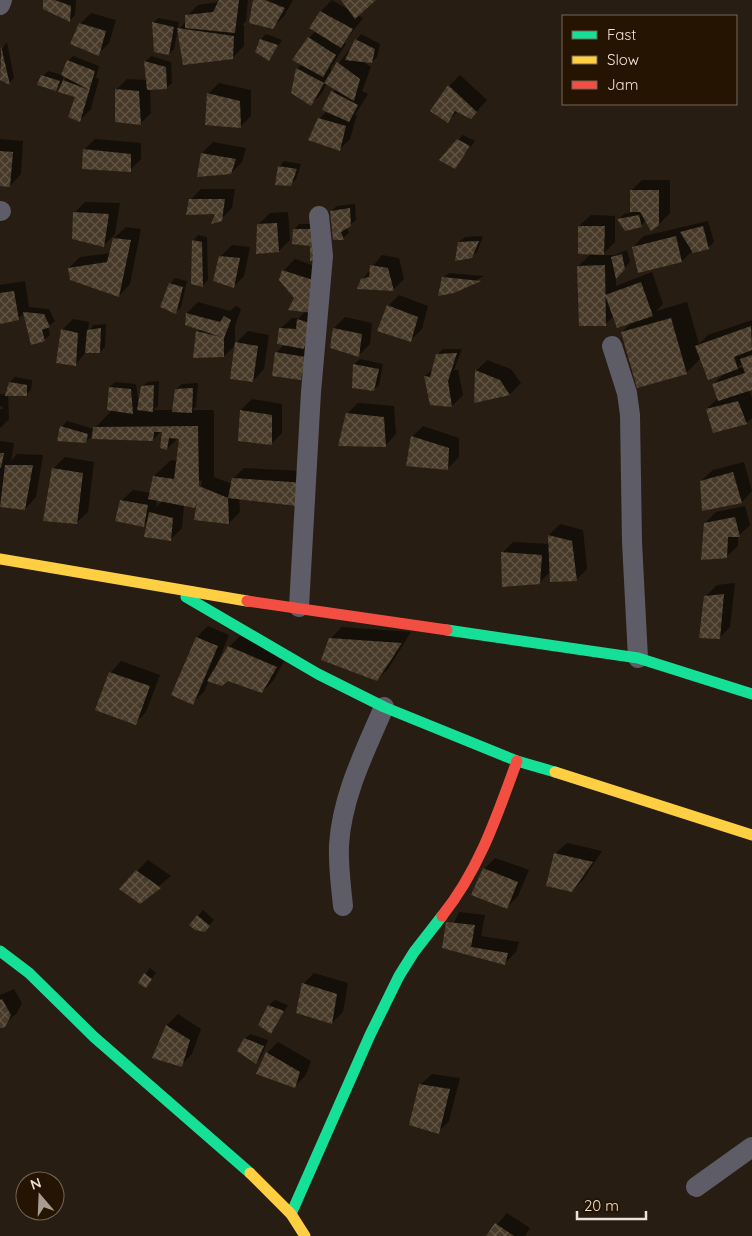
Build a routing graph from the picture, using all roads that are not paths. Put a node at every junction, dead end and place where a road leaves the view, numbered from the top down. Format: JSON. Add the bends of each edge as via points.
{"nodes":[{"id":1,"x":2,"y":0,"type":"edge"},
{"id":2,"x":0,"y":5,"type":"edge"},
{"id":3,"x":319,"y":216,"type":"dead end"},
{"id":4,"x":612,"y":346,"type":"dead end"},
{"id":5,"x":0,"y":559,"type":"edge"},
{"id":6,"x":174,"y":590,"type":"junction"},
{"id":7,"x":298,"y":608,"type":"junction"},
{"id":8,"x":638,"y":658,"type":"junction"},
{"id":9,"x":752,"y":694,"type":"edge"},
{"id":10,"x":384,"y":707,"type":"junction"},
{"id":11,"x":517,"y":761,"type":"junction"},
{"id":12,"x":752,"y":835,"type":"edge"},
{"id":13,"x":343,"y":906,"type":"dead end"},
{"id":14,"x":0,"y":951,"type":"edge"},
{"id":15,"x":752,"y":1147,"type":"edge"},
{"id":16,"x":696,"y":1187,"type":"dead end"},
{"id":17,"x":291,"y":1214,"type":"junction"},
{"id":18,"x":305,"y":1236,"type":"edge"}],
"edges":[{"from":1,"to":2,"type":"street"},
{"from":3,"to":7,"type":"street","via":[[323,256]]},
{"from":4,"to":8,"type":"street","via":[[627,393],[630,415]]},
{"from":5,"to":6,"type":"street"},
{"from":6,"to":7,"type":"street"},
{"from":6,"to":10,"type":"street","via":[[318,674]]},
{"from":7,"to":8,"type":"street"},
{"from":8,"to":9,"type":"street"},
{"from":10,"to":11,"type":"street"},
{"from":10,"to":13,"type":"street","via":[[354,776],[344,810],[339,845]]},
{"from":11,"to":12,"type":"street"},
{"from":11,"to":17,"type":"street","via":[[495,821],[466,883],[400,974]]},
{"from":14,"to":17,"type":"street","via":[[29,973],[94,1037],[251,1174]]},
{"from":15,"to":16,"type":"street"},
{"from":17,"to":18,"type":"street"}]}
